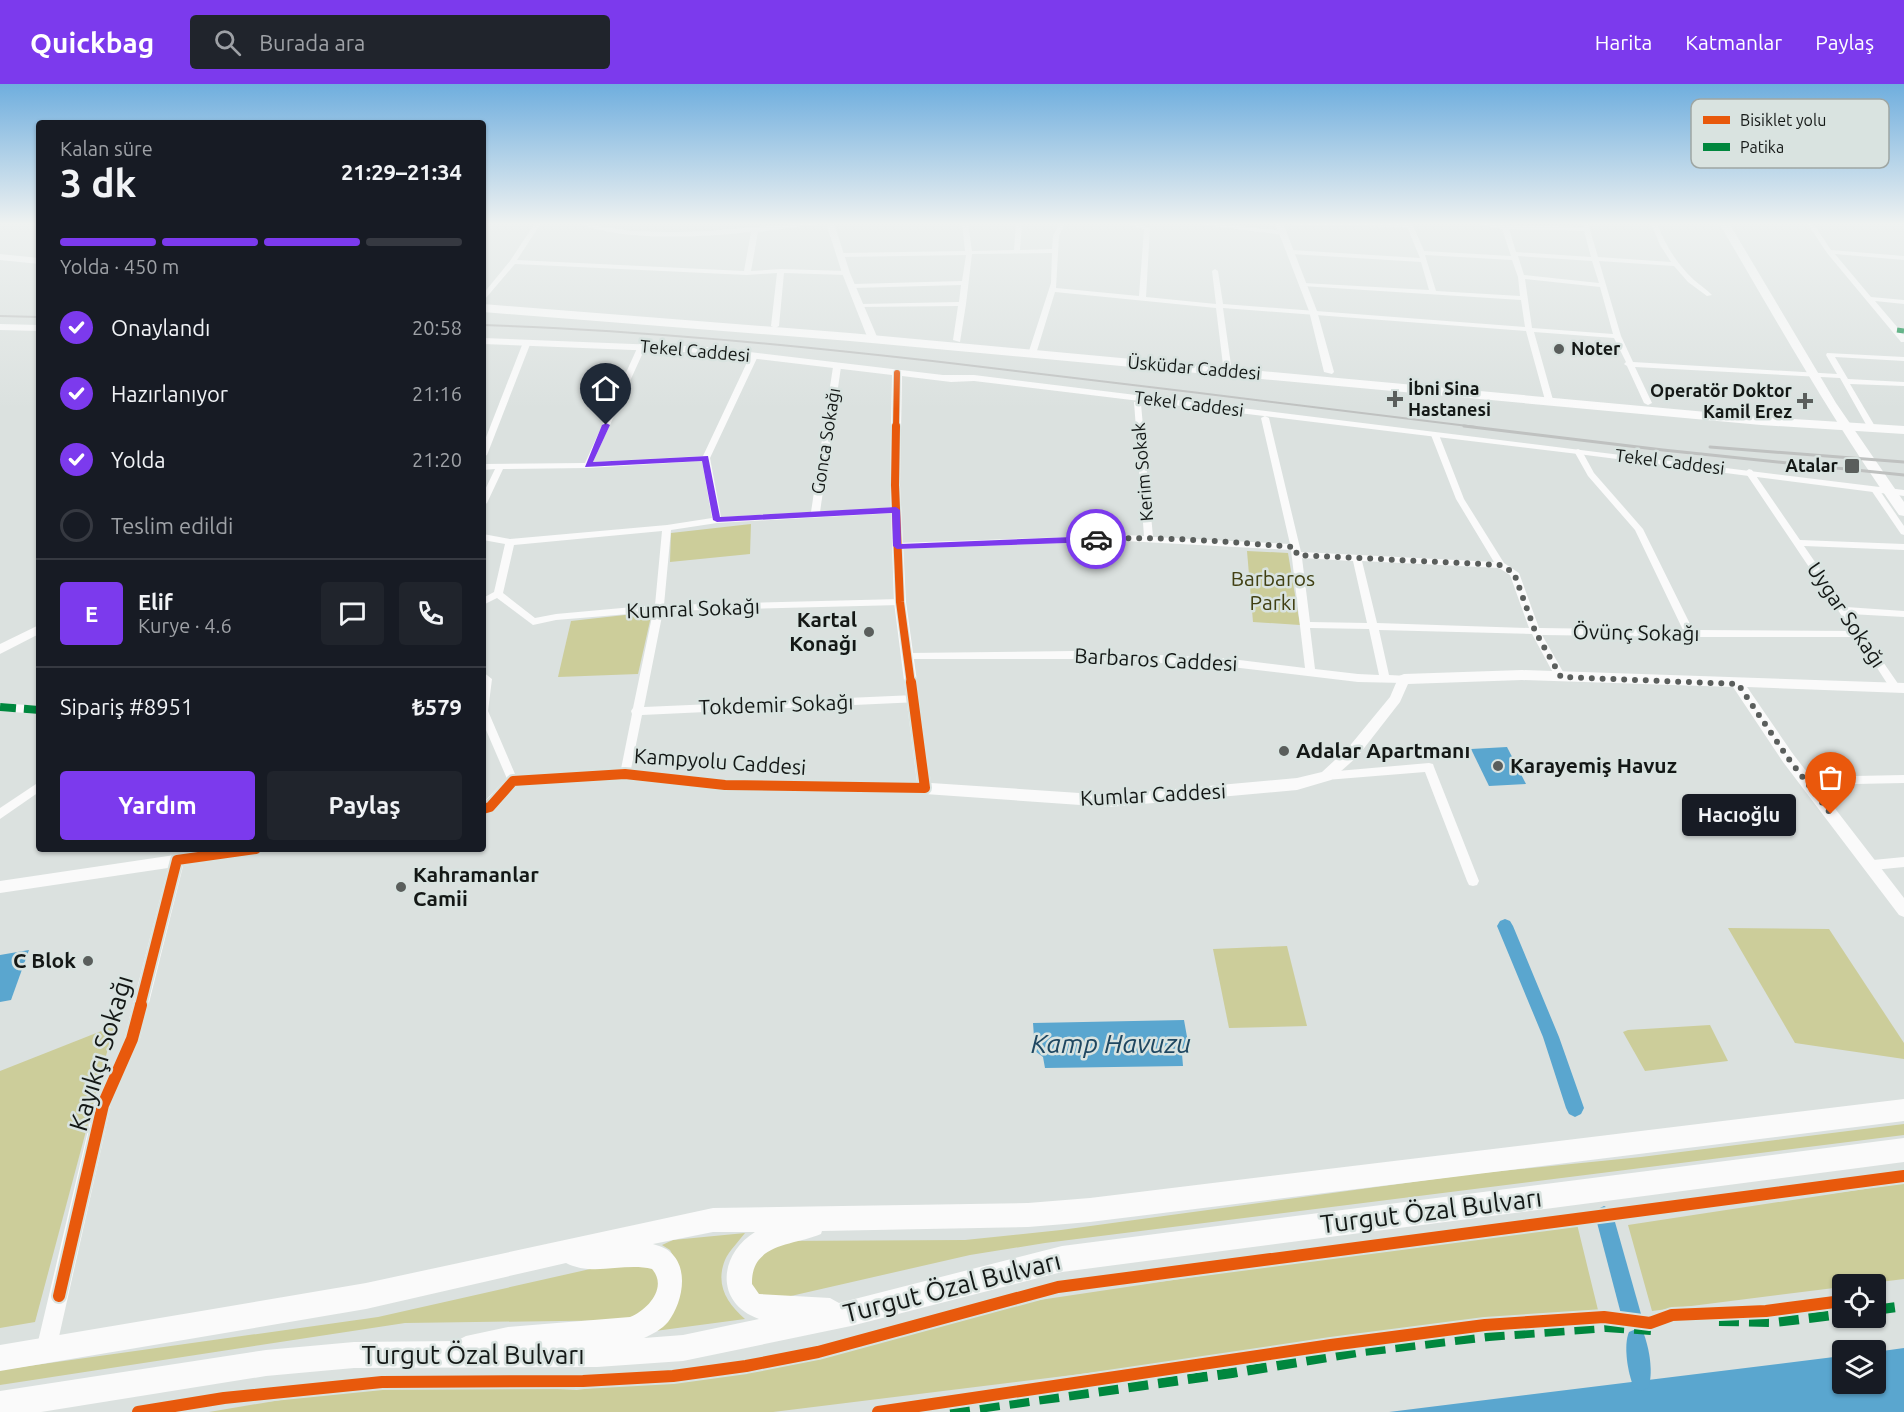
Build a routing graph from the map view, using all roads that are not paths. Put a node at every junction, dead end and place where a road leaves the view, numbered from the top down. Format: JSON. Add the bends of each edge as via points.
{"nodes":[{"id":1,"x":779,"y":285,"type":"edge"},
{"id":2,"x":892,"y":285,"type":"edge"},
{"id":3,"x":966,"y":285,"type":"edge"},
{"id":4,"x":1053,"y":285,"type":"edge"},
{"id":5,"x":1143,"y":285,"type":"edge"},
{"id":6,"x":1216,"y":285,"type":"edge"},
{"id":7,"x":1304,"y":285,"type":"joint"},
{"id":8,"x":1431,"y":285,"type":"edge"},
{"id":9,"x":1523,"y":285,"type":"edge"},
{"id":10,"x":1601,"y":285,"type":"edge"},
{"id":11,"x":1694,"y":285,"type":"edge"},
{"id":12,"x":1764,"y":285,"type":"edge"},
{"id":13,"x":1770,"y":285,"type":"edge"},
{"id":14,"x":1858,"y":285,"type":"edge"},
{"id":15,"x":853,"y":286,"type":"joint"},
{"id":16,"x":1051,"y":290,"type":"junction"},
{"id":17,"x":1433,"y":292,"type":"junction"},
{"id":18,"x":1709,"y":295,"type":"dead end"},
{"id":19,"x":1525,"y":298,"type":"junction"},
{"id":20,"x":1142,"y":299,"type":"junction"},
{"id":21,"x":1870,"y":299,"type":"junction"},
{"id":22,"x":486,"y":300,"type":"edge"},
{"id":23,"x":1904,"y":302,"type":"edge"},
{"id":24,"x":963,"y":304,"type":"junction"},
{"id":25,"x":861,"y":306,"type":"junction"},
{"id":26,"x":1218,"y":306,"type":"junction"},
{"id":27,"x":486,"y":308,"type":"edge"},
{"id":28,"x":1313,"y":311,"type":"junction"},
{"id":29,"x":775,"y":326,"type":"junction"},
{"id":30,"x":0,"y":327,"type":"edge"},
{"id":31,"x":36,"y":328,"type":"edge"},
{"id":32,"x":1529,"y":328,"type":"junction"},
{"id":33,"x":1900,"y":330,"type":"edge"},
{"id":34,"x":871,"y":335,"type":"junction"},
{"id":35,"x":1617,"y":336,"type":"junction"},
{"id":36,"x":957,"y":340,"type":"junction"},
{"id":37,"x":1904,"y":340,"type":"edge"},
{"id":38,"x":486,"y":341,"type":"edge"},
{"id":39,"x":527,"y":342,"type":"junction"},
{"id":40,"x":642,"y":346,"type":"junction"},
{"id":41,"x":1804,"y":347,"type":"junction"},
{"id":42,"x":1032,"y":350,"type":"junction"},
{"id":43,"x":754,"y":356,"type":"junction"},
{"id":44,"x":1904,"y":359,"type":"edge"},
{"id":45,"x":1628,"y":364,"type":"junction"},
{"id":46,"x":1227,"y":365,"type":"junction"},
{"id":47,"x":837,"y":367,"type":"junction"},
{"id":48,"x":897,"y":373,"type":"junction"},
{"id":49,"x":1330,"y":376,"type":"junction"},
{"id":50,"x":942,"y":378,"type":"junction"},
{"id":51,"x":1842,"y":378,"type":"junction"},
{"id":52,"x":1904,"y":384,"type":"edge"},
{"id":53,"x":1548,"y":396,"type":"junction"},
{"id":54,"x":1648,"y":403,"type":"junction"},
{"id":55,"x":1137,"y":404,"type":"junction"},
{"id":56,"x":1265,"y":418,"type":"junction"},
{"id":57,"x":1870,"y":424,"type":"junction"},
{"id":58,"x":1904,"y":424,"type":"edge"},
{"id":59,"x":1904,"y":430,"type":"edge"},
{"id":60,"x":1436,"y":435,"type":"junction"},
{"id":61,"x":486,"y":447,"type":"edge"},
{"id":62,"x":1578,"y":451,"type":"junction"},
{"id":63,"x":706,"y":458,"type":"junction"},
{"id":64,"x":588,"y":465,"type":"junction"},
{"id":65,"x":486,"y":467,"type":"edge"},
{"id":66,"x":500,"y":467,"type":"junction"},
{"id":67,"x":1749,"y":472,"type":"junction"},
{"id":68,"x":1875,"y":490,"type":"junction"},
{"id":69,"x":1904,"y":494,"type":"edge"},
{"id":70,"x":486,"y":497,"type":"edge"},
{"id":71,"x":896,"y":510,"type":"junction"},
{"id":72,"x":1904,"y":512,"type":"edge"},
{"id":73,"x":814,"y":515,"type":"junction"},
{"id":74,"x":717,"y":520,"type":"junction"},
{"id":75,"x":667,"y":528,"type":"junction"},
{"id":76,"x":1904,"y":532,"type":"edge"},
{"id":77,"x":486,"y":538,"type":"edge"},
{"id":78,"x":1149,"y":539,"type":"junction"},
{"id":79,"x":510,"y":542,"type":"junction"},
{"id":80,"x":1797,"y":543,"type":"junction"},
{"id":81,"x":897,"y":546,"type":"junction"},
{"id":82,"x":1904,"y":547,"type":"edge"},
{"id":83,"x":1296,"y":551,"type":"junction"},
{"id":84,"x":1357,"y":558,"type":"junction"},
{"id":85,"x":1501,"y":565,"type":"junction"},
{"id":86,"x":498,"y":594,"type":"junction"},
{"id":87,"x":486,"y":600,"type":"edge"},
{"id":88,"x":900,"y":602,"type":"junction"},
{"id":89,"x":659,"y":608,"type":"junction"},
{"id":90,"x":1843,"y":610,"type":"junction"},
{"id":91,"x":1904,"y":614,"type":"edge"},
{"id":92,"x":1305,"y":625,"type":"junction"},
{"id":93,"x":1373,"y":625,"type":"junction"},
{"id":94,"x":36,"y":631,"type":"edge"},
{"id":95,"x":1535,"y":631,"type":"junction"},
{"id":96,"x":1690,"y":634,"type":"junction"},
{"id":97,"x":1859,"y":634,"type":"junction"},
{"id":98,"x":0,"y":650,"type":"edge"},
{"id":99,"x":908,"y":657,"type":"junction"},
{"id":100,"x":1311,"y":673,"type":"junction"},
{"id":101,"x":1561,"y":677,"type":"junction"},
{"id":102,"x":1385,"y":678,"type":"junction"},
{"id":103,"x":1402,"y":683,"type":"junction"},
{"id":104,"x":1738,"y":684,"type":"junction"},
{"id":105,"x":1900,"y":688,"type":"edge"},
{"id":106,"x":915,"y":699,"type":"junction"},
{"id":107,"x":0,"y":707,"type":"edge"},
{"id":108,"x":36,"y":710,"type":"edge"},
{"id":109,"x":636,"y":711,"type":"junction"},
{"id":110,"x":486,"y":718,"type":"edge"},
{"id":111,"x":625,"y":774,"type":"junction"},
{"id":112,"x":1326,"y":776,"type":"junction"},
{"id":113,"x":1904,"y":779,"type":"edge"},
{"id":114,"x":1806,"y":781,"type":"junction"},
{"id":115,"x":513,"y":782,"type":"junction"},
{"id":116,"x":36,"y":788,"type":"edge"},
{"id":117,"x":925,"y":788,"type":"junction"},
{"id":118,"x":486,"y":808,"type":"edge"},
{"id":119,"x":0,"y":814,"type":"edge"},
{"id":120,"x":234,"y":852,"type":"edge"},
{"id":121,"x":177,"y":860,"type":"junction"},
{"id":122,"x":1904,"y":862,"type":"edge"},
{"id":123,"x":1872,"y":866,"type":"junction"},
{"id":124,"x":1473,"y":881,"type":"dead end"},
{"id":125,"x":0,"y":887,"type":"edge"},
{"id":126,"x":1904,"y":910,"type":"edge"},
{"id":127,"x":1904,"y":1110,"type":"edge"},
{"id":128,"x":1904,"y":1150,"type":"edge"},
{"id":129,"x":840,"y":1217,"type":"junction"},
{"id":130,"x":549,"y":1255,"type":"junction"},
{"id":131,"x":851,"y":1313,"type":"junction"},
{"id":132,"x":46,"y":1350,"type":"junction"},
{"id":133,"x":441,"y":1355,"type":"junction"},
{"id":134,"x":0,"y":1358,"type":"edge"},
{"id":135,"x":0,"y":1405,"type":"edge"}],
"edges":[{"from":1,"to":29,"type":"street"},
{"from":2,"to":15,"type":"street"},
{"from":3,"to":24,"type":"street"},
{"from":4,"to":16,"type":"street"},
{"from":5,"to":20,"type":"street"},
{"from":6,"to":26,"type":"street"},
{"from":7,"to":17,"type":"street"},
{"from":7,"to":28,"type":"street"},
{"from":8,"to":17,"type":"street"},
{"from":9,"to":19,"type":"street"},
{"from":10,"to":35,"type":"street"},
{"from":11,"to":18,"type":"street"},
{"from":12,"to":41,"type":"main road"},
{"from":13,"to":41,"type":"main road"},
{"from":14,"to":21,"type":"street"},
{"from":15,"to":25,"type":"street"},
{"from":16,"to":20,"type":"street"},
{"from":16,"to":42,"type":"street"},
{"from":17,"to":19,"type":"street"},
{"from":19,"to":32,"type":"street"},
{"from":20,"to":26,"type":"street"},
{"from":21,"to":23,"type":"street"},
{"from":21,"to":33,"type":"street"},
{"from":22,"to":29,"type":"main road","name":"Üsküdar Caddesi"},
{"from":24,"to":25,"type":"street"},
{"from":24,"to":36,"type":"street"},
{"from":25,"to":34,"type":"street"},
{"from":26,"to":28,"type":"street"},
{"from":26,"to":46,"type":"street"},
{"from":27,"to":34,"type":"main road","name":"Üsküdar Caddesi"},
{"from":28,"to":32,"type":"street"},
{"from":28,"to":49,"type":"street"},
{"from":29,"to":34,"type":"main road","name":"Üsküdar Caddesi"},
{"from":30,"to":31,"type":"street"},
{"from":32,"to":35,"type":"street"},
{"from":32,"to":53,"type":"street"},
{"from":33,"to":37,"type":"street"},
{"from":34,"to":36,"type":"main road","name":"Üsküdar Caddesi"},
{"from":34,"to":42,"type":"main road","name":"Üsküdar Caddesi"},
{"from":35,"to":45,"type":"street"},
{"from":36,"to":42,"type":"main road","name":"Üsküdar Caddesi"},
{"from":38,"to":39,"type":"street","name":"Tekel Caddesi"},
{"from":39,"to":40,"type":"street","name":"Tekel Caddesi"},
{"from":39,"to":61,"type":"street"},
{"from":40,"to":43,"type":"street","name":"Tekel Caddesi"},
{"from":40,"to":64,"type":"street"},
{"from":41,"to":69,"type":"main road"},
{"from":41,"to":72,"type":"main road","via":[[1868,462]]},
{"from":42,"to":46,"type":"main road","name":"Üsküdar Caddesi"},
{"from":42,"to":49,"type":"main road","name":"Üsküdar Caddesi"},
{"from":43,"to":47,"type":"street","name":"Tekel Caddesi"},
{"from":43,"to":63,"type":"street"},
{"from":44,"to":51,"type":"street","via":[[1830,355]]},
{"from":45,"to":51,"type":"street"},
{"from":45,"to":54,"type":"street"},
{"from":46,"to":49,"type":"main road","name":"Üsküdar Caddesi"},
{"from":47,"to":48,"type":"street","name":"Tekel Caddesi"},
{"from":47,"to":73,"type":"street","name":"Gonca Sokağı"},
{"from":48,"to":50,"type":"street","name":"Tekel Caddesi"},
{"from":48,"to":71,"type":"street"},
{"from":49,"to":53,"type":"main road","name":"Üsküdar Caddesi"},
{"from":50,"to":55,"type":"street","name":"Tekel Caddesi"},
{"from":50,"to":60,"type":"street","name":"Tekel Caddesi","via":[[974,378]]},
{"from":51,"to":52,"type":"street"},
{"from":51,"to":57,"type":"street"},
{"from":53,"to":54,"type":"main road","name":"Üsküdar Caddesi"},
{"from":53,"to":57,"type":"main road","name":"Üsküdar Caddesi","via":[[1761,421]]},
{"from":54,"to":57,"type":"main road","name":"Üsküdar Caddesi"},
{"from":55,"to":56,"type":"street","name":"Tekel Caddesi"},
{"from":55,"to":78,"type":"street","name":"Kerim Sokak"},
{"from":56,"to":60,"type":"street","name":"Tekel Caddesi"},
{"from":56,"to":83,"type":"street"},
{"from":57,"to":58,"type":"main road","name":"Üsküdar Caddesi"},
{"from":57,"to":59,"type":"main road","name":"Üsküdar Caddesi"},
{"from":60,"to":62,"type":"street","name":"Tekel Caddesi"},
{"from":60,"to":85,"type":"street","via":[[1460,499]]},
{"from":62,"to":67,"type":"street","name":"Tekel Caddesi"},
{"from":62,"to":96,"type":"street","via":[[1591,474],[1639,529]]},
{"from":63,"to":64,"type":"street"},
{"from":63,"to":74,"type":"street"},
{"from":64,"to":66,"type":"street"},
{"from":65,"to":66,"type":"street"},
{"from":66,"to":70,"type":"street"},
{"from":67,"to":68,"type":"street","name":"Tekel Caddesi"},
{"from":67,"to":80,"type":"street","name":"Uygar Sokağı"},
{"from":68,"to":69,"type":"street","name":"Tekel Caddesi"},
{"from":68,"to":76,"type":"street"},
{"from":71,"to":73,"type":"street"},
{"from":71,"to":81,"type":"street"},
{"from":73,"to":74,"type":"street"},
{"from":74,"to":75,"type":"street"},
{"from":75,"to":79,"type":"street"},
{"from":75,"to":89,"type":"street"},
{"from":77,"to":79,"type":"street"},
{"from":78,"to":81,"type":"street"},
{"from":78,"to":83,"type":"street"},
{"from":79,"to":86,"type":"street"},
{"from":80,"to":82,"type":"street","name":"Uygar Sokağı"},
{"from":80,"to":90,"type":"street","name":"Uygar Sokağı"},
{"from":81,"to":88,"type":"street"},
{"from":83,"to":84,"type":"street"},
{"from":83,"to":92,"type":"street"},
{"from":84,"to":85,"type":"street"},
{"from":84,"to":93,"type":"street"},
{"from":85,"to":95,"type":"street","via":[[1514,573]]},
{"from":86,"to":87,"type":"street"},
{"from":86,"to":89,"type":"street","name":"Kumral Sokağı","via":[[533,622]]},
{"from":88,"to":89,"type":"street","name":"Kumral Sokağı"},
{"from":88,"to":99,"type":"street"},
{"from":89,"to":109,"type":"street"},
{"from":90,"to":91,"type":"street"},
{"from":90,"to":97,"type":"street","name":"Uygar Sokağı"},
{"from":92,"to":93,"type":"street","name":"Övünç Sokağı"},
{"from":92,"to":100,"type":"street"},
{"from":93,"to":95,"type":"street","name":"Övünç Sokağı"},
{"from":93,"to":102,"type":"street"},
{"from":94,"to":98,"type":"street"},
{"from":95,"to":96,"type":"street","name":"Övünç Sokağı"},
{"from":95,"to":101,"type":"street"},
{"from":96,"to":97,"type":"street","name":"Övünç Sokağı"},
{"from":97,"to":105,"type":"street","name":"Uygar Sokağı"},
{"from":99,"to":100,"type":"street","name":"Barbaros Caddesi","via":[[1084,656],[1223,662]]},
{"from":99,"to":106,"type":"street"},
{"from":100,"to":102,"type":"street","name":"Barbaros Caddesi"},
{"from":101,"to":103,"type":"street","via":[[1522,675]]},
{"from":101,"to":104,"type":"street"},
{"from":102,"to":103,"type":"street","name":"Barbaros Caddesi"},
{"from":103,"to":112,"type":"street","via":[[1395,699],[1353,752]]},
{"from":104,"to":105,"type":"street"},
{"from":104,"to":114,"type":"street"},
{"from":106,"to":109,"type":"street","name":"Tokdemir Sokağı"},
{"from":106,"to":117,"type":"street"},
{"from":107,"to":108,"type":"street"},
{"from":109,"to":111,"type":"street"},
{"from":110,"to":115,"type":"street"},
{"from":111,"to":115,"type":"street","name":"Kampyolu Caddesi"},
{"from":111,"to":117,"type":"street","name":"Kampyolu Caddesi","via":[[725,785]]},
{"from":112,"to":117,"type":"street","name":"Kumlar Caddesi","via":[[1297,784],[1109,801]]},
{"from":112,"to":124,"type":"street","via":[[1429,767]]},
{"from":113,"to":114,"type":"street"},
{"from":114,"to":123,"type":"street"},
{"from":115,"to":118,"type":"street"},
{"from":116,"to":119,"type":"street"},
{"from":120,"to":121,"type":"street"},
{"from":121,"to":125,"type":"street"},
{"from":121,"to":132,"type":"street","name":"Kayıkçı Sokağı","via":[[132,1039],[103,1105]]},
{"from":122,"to":123,"type":"street"},
{"from":123,"to":126,"type":"street"},
{"from":127,"to":129,"type":"main road","name":"Turgut Özal Bulvarı","via":[[1090,1210],[1028,1215]]},
{"from":128,"to":131,"type":"main road","name":"Turgut Özal Bulvarı","via":[[1118,1250],[1007,1271]]},
{"from":129,"to":130,"type":"main road","name":"Turgut Özal Bulvarı","via":[[713,1220]]},
{"from":129,"to":131,"type":"main road","via":[[767,1237],[755,1244],[740,1264],[739,1285],[744,1298],[759,1306]]},
{"from":130,"to":132,"type":"main road","name":"Turgut Özal Bulvarı","via":[[366,1296]]},
{"from":130,"to":133,"type":"main road","via":[[653,1256],[664,1261],[669,1272],[668,1294],[660,1311],[645,1325],[628,1331],[493,1341]]},
{"from":131,"to":133,"type":"main road","name":"Turgut Özal Bulvarı","via":[[683,1348],[597,1354]]},
{"from":132,"to":134,"type":"main road","name":"Turgut Özal Bulvarı"},
{"from":133,"to":135,"type":"main road","name":"Turgut Özal Bulvarı","via":[[354,1355],[266,1363]]}]}
